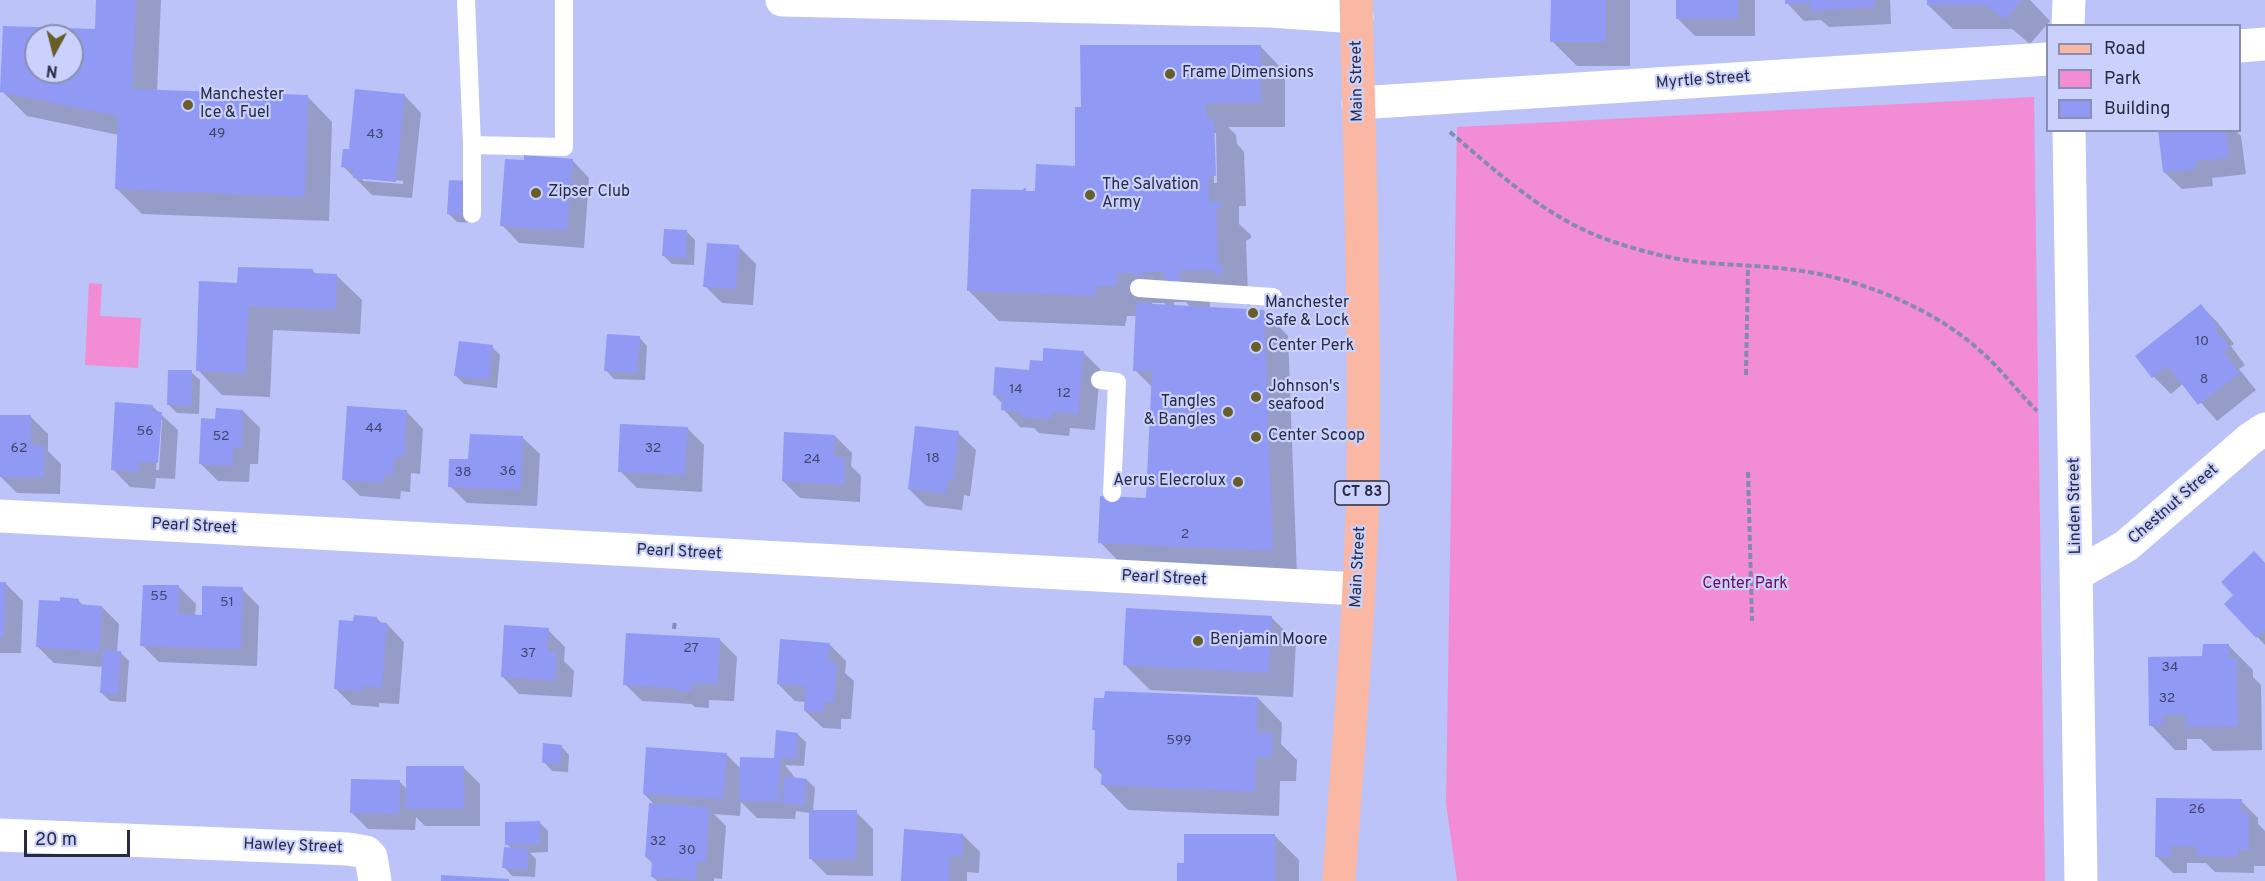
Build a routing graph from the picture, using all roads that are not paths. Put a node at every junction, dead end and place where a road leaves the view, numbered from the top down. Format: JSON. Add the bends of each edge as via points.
{"nodes":[{"id":1,"x":466,"y":0,"type":"edge"},
{"id":2,"x":564,"y":0,"type":"edge"},
{"id":3,"x":782,"y":0,"type":"edge"},
{"id":4,"x":2069,"y":0,"type":"edge"},
{"id":5,"x":1041,"y":3,"type":"edge"},
{"id":6,"x":1356,"y":8,"type":"edge"},
{"id":7,"x":2068,"y":24,"type":"edge"},
{"id":8,"x":2265,"y":44,"type":"edge"},
{"id":9,"x":2241,"y":46,"type":"edge"},
{"id":10,"x":2046,"y":59,"type":"edge"},
{"id":11,"x":1358,"y":104,"type":"junction"},
{"id":12,"x":2069,"y":132,"type":"edge"},
{"id":13,"x":472,"y":145,"type":"junction"},
{"id":14,"x":472,"y":214,"type":"dead end"},
{"id":15,"x":1139,"y":288,"type":"dead end"},
{"id":16,"x":1273,"y":297,"type":"dead end"},
{"id":17,"x":1100,"y":380,"type":"dead end"},
{"id":18,"x":2265,"y":429,"type":"edge"},
{"id":19,"x":1112,"y":493,"type":"dead end"},
{"id":20,"x":0,"y":516,"type":"edge"},
{"id":21,"x":2077,"y":574,"type":"junction"},
{"id":22,"x":1358,"y":589,"type":"junction"},
{"id":23,"x":0,"y":835,"type":"edge"},
{"id":24,"x":372,"y":867,"type":"edge"},
{"id":25,"x":1339,"y":881,"type":"edge"},
{"id":26,"x":2080,"y":881,"type":"edge"}],
"edges":[{"from":1,"to":13,"type":"lane"},
{"from":2,"to":13,"type":"lane","via":[[564,147]]},
{"from":3,"to":5,"type":"street"},
{"from":4,"to":7,"type":"street"},
{"from":5,"to":6,"type":"street","via":[[1270,11]]},
{"from":6,"to":11,"type":"main road","name":"Main Street","number":"CT 83"},
{"from":8,"to":9,"type":"street"},
{"from":10,"to":11,"type":"street","name":"Myrtle Street"},
{"from":11,"to":22,"type":"main road","name":"Main Street","number":"CT 83","via":[[1363,482]]},
{"from":12,"to":21,"type":"street","name":"Linden Street"},
{"from":13,"to":14,"type":"lane"},
{"from":15,"to":16,"type":"lane"},
{"from":17,"to":19,"type":"lane","via":[[1117,382]]},
{"from":18,"to":21,"type":"street","name":"Chestnut Street","via":[[2126,546]]},
{"from":20,"to":22,"type":"street","name":"Pearl Street"},
{"from":21,"to":26,"type":"street","name":"Linden Street"},
{"from":22,"to":25,"type":"main road","name":"Main Street","number":"CT 83"},
{"from":23,"to":24,"type":"street","name":"Hawley Street","via":[[348,849]]}]}
